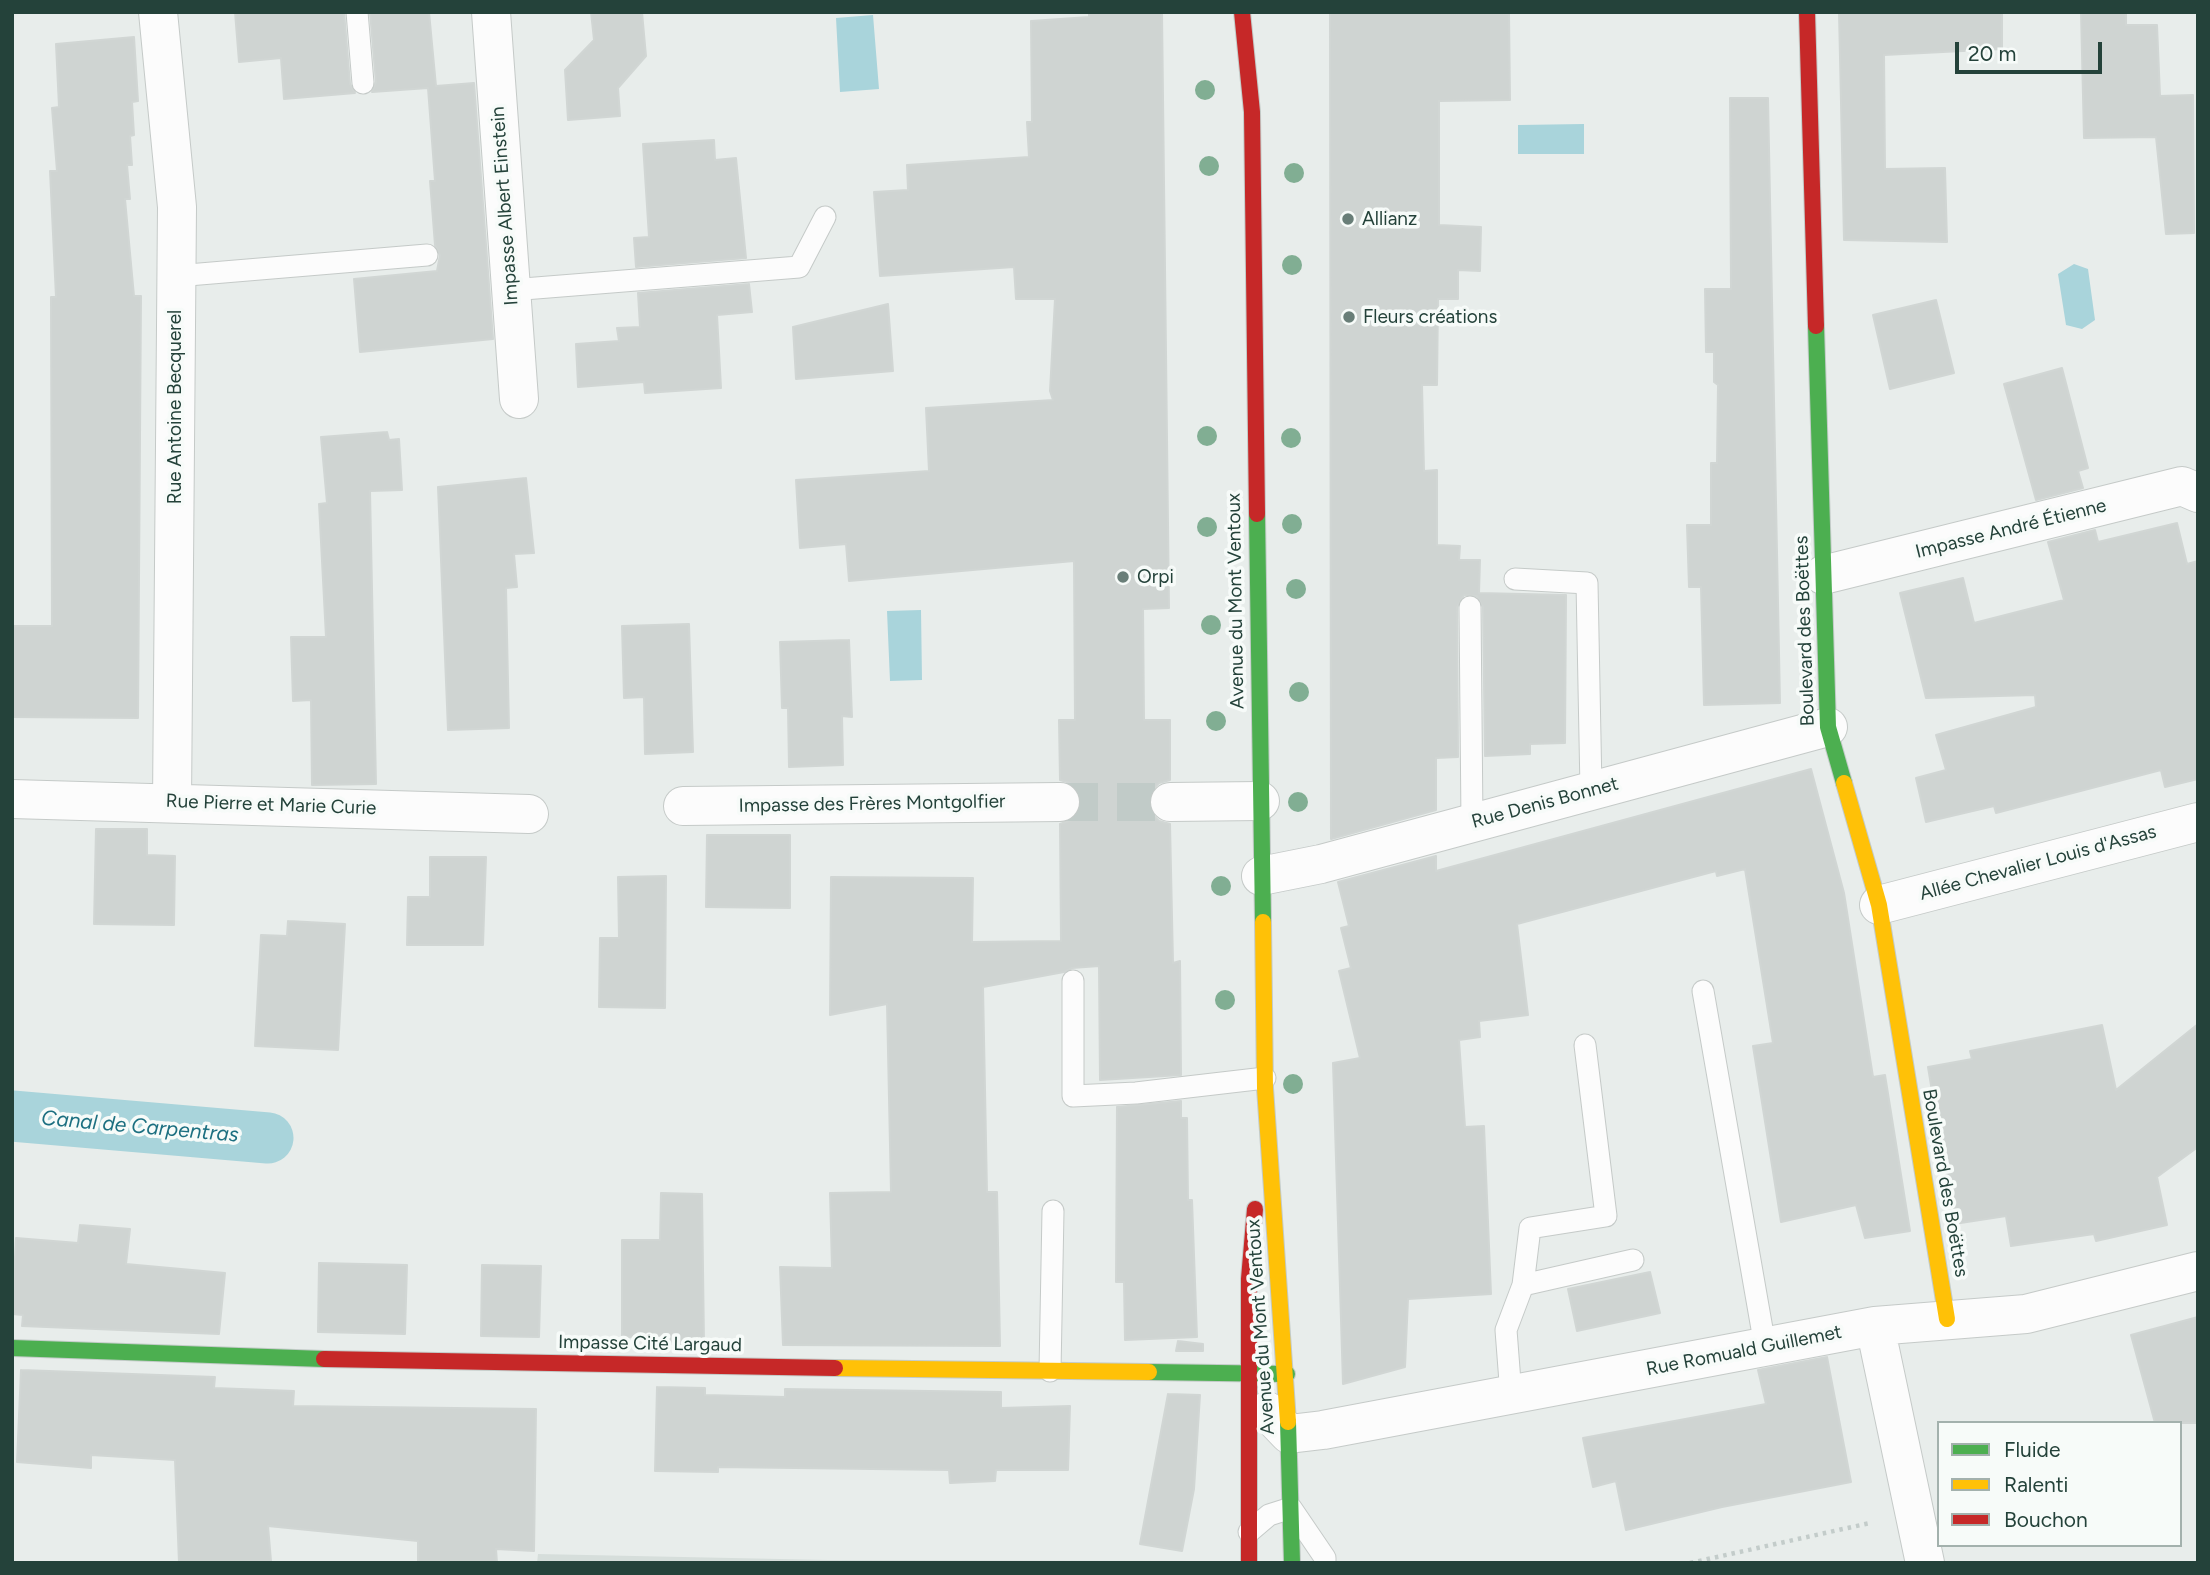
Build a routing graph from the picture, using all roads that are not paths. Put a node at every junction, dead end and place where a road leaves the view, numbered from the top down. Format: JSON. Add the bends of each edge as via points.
{"nodes":[{"id":1,"x":158,"y":12,"type":"edge"},
{"id":2,"x":357,"y":12,"type":"edge"},
{"id":3,"x":491,"y":12,"type":"edge"},
{"id":4,"x":1242,"y":12,"type":"edge"},
{"id":5,"x":1807,"y":12,"type":"edge"},
{"id":6,"x":1262,"y":37,"type":"dead end"},
{"id":7,"x":363,"y":83,"type":"dead end"},
{"id":8,"x":1252,"y":112,"type":"junction"},
{"id":9,"x":825,"y":217,"type":"dead end"},
{"id":10,"x":427,"y":255,"type":"dead end"},
{"id":11,"x":176,"y":276,"type":"junction"},
{"id":12,"x":511,"y":290,"type":"junction"},
{"id":13,"x":519,"y":399,"type":"dead end"},
{"id":14,"x":2198,"y":493,"type":"edge"},
{"id":15,"x":1823,"y":575,"type":"junction"},
{"id":16,"x":1515,"y":579,"type":"dead end"},
{"id":17,"x":1470,"y":607,"type":"dead end"},
{"id":18,"x":1828,"y":727,"type":"junction"},
{"id":19,"x":1591,"y":790,"type":"junction"},
{"id":20,"x":12,"y":799,"type":"edge"},
{"id":21,"x":172,"y":802,"type":"junction"},
{"id":22,"x":1060,"y":802,"type":"tunnel mouth"},
{"id":23,"x":1170,"y":802,"type":"tunnel mouth"},
{"id":24,"x":1260,"y":802,"type":"junction"},
{"id":25,"x":683,"y":806,"type":"dead end"},
{"id":26,"x":529,"y":814,"type":"dead end"},
{"id":27,"x":1472,"y":822,"type":"junction"},
{"id":28,"x":2198,"y":822,"type":"edge"},
{"id":29,"x":1261,"y":876,"type":"junction"},
{"id":30,"x":1879,"y":905,"type":"junction"},
{"id":31,"x":1073,"y":981,"type":"dead end"},
{"id":32,"x":1703,"y":991,"type":"dead end"},
{"id":33,"x":1586,"y":1045,"type":"dead end"},
{"id":34,"x":1265,"y":1083,"type":"junction"},
{"id":35,"x":1053,"y":1211,"type":"dead end"},
{"id":36,"x":1253,"y":1243,"type":"joint"},
{"id":37,"x":1633,"y":1260,"type":"dead end"},
{"id":38,"x":2198,"y":1271,"type":"edge"},
{"id":39,"x":1523,"y":1285,"type":"junction"},
{"id":40,"x":1947,"y":1319,"type":"junction"},
{"id":41,"x":1875,"y":1326,"type":"junction"},
{"id":42,"x":1765,"y":1346,"type":"junction"},
{"id":43,"x":12,"y":1349,"type":"edge"},
{"id":44,"x":1050,"y":1371,"type":"junction"},
{"id":45,"x":1266,"y":1374,"type":"junction"},
{"id":46,"x":1511,"y":1395,"type":"junction"},
{"id":47,"x":1289,"y":1434,"type":"junction"},
{"id":48,"x":1291,"y":1507,"type":"junction"},
{"id":49,"x":1249,"y":1532,"type":"junction"},
{"id":50,"x":1249,"y":1563,"type":"edge"},
{"id":51,"x":1292,"y":1563,"type":"edge"},
{"id":52,"x":1325,"y":1563,"type":"edge"},
{"id":53,"x":1925,"y":1563,"type":"edge"}],
"edges":[{"from":1,"to":11,"type":"street","name":"Rue Antoine Becquerel","via":[[177,207]]},
{"from":2,"to":7,"type":"lane"},
{"from":3,"to":12,"type":"street","name":"Impasse Albert Einstein"},
{"from":4,"to":8,"type":"street","name":"Avenue du Mont Ventoux"},
{"from":5,"to":15,"type":"street","name":"Boulevard des Boëttes"},
{"from":6,"to":8,"type":"street","name":"Avenue du Mont Ventoux"},
{"from":8,"to":24,"type":"street","name":"Avenue du Mont Ventoux"},
{"from":9,"to":12,"type":"lane","via":[[799,267]]},
{"from":10,"to":11,"type":"lane"},
{"from":11,"to":21,"type":"street","name":"Rue Antoine Becquerel"},
{"from":12,"to":13,"type":"street","name":"Impasse Albert Einstein"},
{"from":14,"to":15,"type":"street","name":"Impasse André Étienne","via":[[2182,486]]},
{"from":15,"to":18,"type":"street","name":"Boulevard des Boëttes"},
{"from":16,"to":19,"type":"lane","via":[[1587,583]]},
{"from":17,"to":27,"type":"lane"},
{"from":18,"to":19,"type":"street","name":"Rue Denis Bonnet"},
{"from":18,"to":30,"type":"street","name":"Boulevard des Boëttes"},
{"from":19,"to":27,"type":"street","name":"Rue Denis Bonnet"},
{"from":20,"to":21,"type":"street","name":"Rue Pierre et Marie Curie"},
{"from":21,"to":26,"type":"street","name":"Rue Pierre et Marie Curie"},
{"from":22,"to":25,"type":"street","name":"Impasse des Frères Montgolfier"},
{"from":23,"to":24,"type":"street"},
{"from":24,"to":29,"type":"street","name":"Avenue du Mont Ventoux"},
{"from":27,"to":29,"type":"street","name":"Rue Denis Bonnet"},
{"from":28,"to":30,"type":"street","name":"Allée Chevalier Louis d'Assas"},
{"from":29,"to":34,"type":"street","name":"Avenue du Mont Ventoux"},
{"from":30,"to":40,"type":"street","name":"Boulevard des Boëttes"},
{"from":31,"to":34,"type":"lane","via":[[1073,1096]]},
{"from":32,"to":42,"type":"lane"},
{"from":33,"to":39,"type":"lane","via":[[1606,1216],[1530,1228]]},
{"from":34,"to":36,"type":"street","name":"Avenue du Mont Ventoux"},
{"from":34,"to":45,"type":"street","name":"Avenue du Mont Ventoux"},
{"from":35,"to":44,"type":"lane"},
{"from":36,"to":45,"type":"street","via":[[1261,1278]]},
{"from":37,"to":39,"type":"lane"},
{"from":38,"to":40,"type":"street","name":"Rue Romuald Guillemet","via":[[2026,1314]]},
{"from":39,"to":46,"type":"lane","via":[[1506,1330]]},
{"from":40,"to":41,"type":"street","name":"Rue Romuald Guillemet"},
{"from":41,"to":42,"type":"street","name":"Rue Romuald Guillemet"},
{"from":41,"to":53,"type":"street"},
{"from":42,"to":46,"type":"street","name":"Rue Romuald Guillemet"},
{"from":43,"to":44,"type":"street","name":"Impasse Cité Largaud","via":[[415,1362]]},
{"from":44,"to":45,"type":"street","name":"Impasse Cité Largaud"},
{"from":45,"to":47,"type":"street","via":[[1263,1405]]},
{"from":45,"to":49,"type":"street","name":"Avenue du Mont Ventoux"},
{"from":46,"to":47,"type":"street","name":"Rue Romuald Guillemet"},
{"from":47,"to":48,"type":"street","name":"Avenue du Mont Ventoux"},
{"from":48,"to":49,"type":"lane","via":[[1269,1515]]},
{"from":48,"to":51,"type":"street","name":"Avenue du Mont Ventoux"},
{"from":48,"to":52,"type":"lane"},
{"from":49,"to":50,"type":"street","name":"Avenue du Mont Ventoux"}]}
